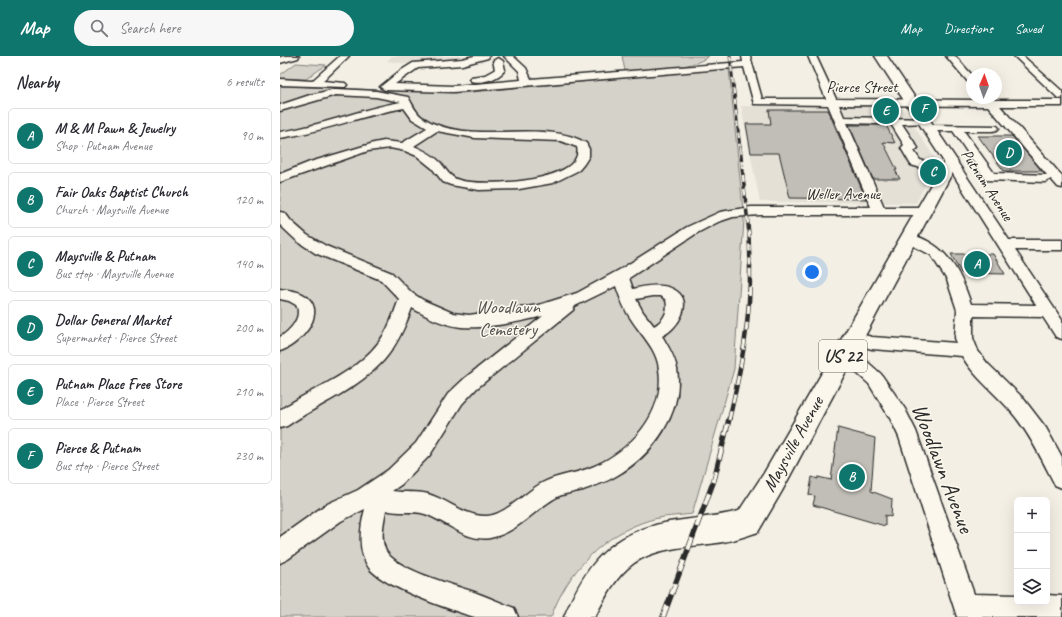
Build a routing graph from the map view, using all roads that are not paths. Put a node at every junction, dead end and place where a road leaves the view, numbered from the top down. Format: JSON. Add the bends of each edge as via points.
{"nodes":[{"id":1,"x":295,"y":56,"type":"edge"},
{"id":2,"x":345,"y":56,"type":"edge"},
{"id":3,"x":485,"y":56,"type":"edge"},
{"id":4,"x":812,"y":56,"type":"edge"},
{"id":5,"x":881,"y":56,"type":"edge"},
{"id":6,"x":950,"y":56,"type":"edge"},
{"id":7,"x":1018,"y":56,"type":"edge"},
{"id":8,"x":510,"y":57,"type":"edge"},
{"id":9,"x":470,"y":59,"type":"junction"},
{"id":10,"x":280,"y":60,"type":"edge"},
{"id":11,"x":747,"y":60,"type":"edge"},
{"id":12,"x":498,"y":61,"type":"junction"},
{"id":13,"x":725,"y":61,"type":"edge"},
{"id":14,"x":966,"y":75,"type":"edge"},
{"id":15,"x":527,"y":83,"type":"junction"},
{"id":16,"x":314,"y":84,"type":"junction"},
{"id":17,"x":385,"y":87,"type":"junction"},
{"id":18,"x":440,"y":89,"type":"junction"},
{"id":19,"x":281,"y":96,"type":"edge"},
{"id":20,"x":1062,"y":96,"type":"edge"},
{"id":21,"x":966,"y":101,"type":"edge"},
{"id":22,"x":1002,"y":101,"type":"edge"},
{"id":23,"x":832,"y":102,"type":"junction"},
{"id":24,"x":912,"y":103,"type":"junction"},
{"id":25,"x":1062,"y":103,"type":"edge"},
{"id":26,"x":407,"y":104,"type":"junction"},
{"id":27,"x":992,"y":104,"type":"edge"},
{"id":28,"x":840,"y":120,"type":"junction"},
{"id":29,"x":895,"y":121,"type":"junction"},
{"id":30,"x":926,"y":124,"type":"junction"},
{"id":31,"x":436,"y":127,"type":"junction"},
{"id":32,"x":956,"y":128,"type":"junction"},
{"id":33,"x":993,"y":128,"type":"dead end"},
{"id":34,"x":282,"y":136,"type":"edge"},
{"id":35,"x":404,"y":146,"type":"junction"},
{"id":36,"x":948,"y":166,"type":"junction"},
{"id":37,"x":280,"y":178,"type":"edge"},
{"id":38,"x":1045,"y":178,"type":"dead end"},
{"id":39,"x":1062,"y":184,"type":"edge"},
{"id":40,"x":879,"y":211,"type":"junction"},
{"id":41,"x":922,"y":211,"type":"junction"},
{"id":42,"x":282,"y":221,"type":"edge"},
{"id":43,"x":909,"y":238,"type":"junction"},
{"id":44,"x":1005,"y":245,"type":"junction"},
{"id":45,"x":1062,"y":245,"type":"edge"},
{"id":46,"x":620,"y":276,"type":"junction"},
{"id":47,"x":280,"y":294,"type":"edge"},
{"id":48,"x":627,"y":296,"type":"junction"},
{"id":49,"x":408,"y":297,"type":"junction"},
{"id":50,"x":572,"y":302,"type":"junction"},
{"id":51,"x":965,"y":310,"type":"junction"},
{"id":52,"x":1048,"y":311,"type":"junction"},
{"id":53,"x":652,"y":334,"type":"junction"},
{"id":54,"x":1062,"y":334,"type":"edge"},
{"id":55,"x":280,"y":345,"type":"edge"},
{"id":56,"x":848,"y":345,"type":"junction"},
{"id":57,"x":969,"y":350,"type":"junction"},
{"id":58,"x":280,"y":420,"type":"edge"},
{"id":59,"x":1062,"y":478,"type":"edge"},
{"id":60,"x":377,"y":493,"type":"junction"},
{"id":61,"x":280,"y":551,"type":"edge"},
{"id":62,"x":1062,"y":608,"type":"edge"},
{"id":63,"x":969,"y":612,"type":"edge"},
{"id":64,"x":505,"y":617,"type":"edge"},
{"id":65,"x":578,"y":617,"type":"edge"}],
"edges":[{"from":1,"to":10,"type":"street"},
{"from":2,"to":16,"type":"street"},
{"from":3,"to":9,"type":"street"},
{"from":4,"to":23,"type":"street"},
{"from":5,"to":24,"type":"main road","name":"Putnam Avenue"},
{"from":6,"to":14,"type":"street"},
{"from":7,"to":20,"type":"street"},
{"from":8,"to":12,"type":"street"},
{"from":8,"to":15,"type":"street","via":[[523,70]]},
{"from":9,"to":12,"type":"street","via":[[474,64]]},
{"from":9,"to":17,"type":"street","via":[[462,62],[416,65]]},
{"from":11,"to":13,"type":"street"},
{"from":11,"to":23,"type":"street","name":"Pierce Street","via":[[758,102]]},
{"from":12,"to":18,"type":"street","via":[[500,70],[496,75],[448,81]]},
{"from":13,"to":15,"type":"street"},
{"from":15,"to":18,"type":"street"},
{"from":16,"to":17,"type":"street"},
{"from":16,"to":19,"type":"street"},
{"from":17,"to":18,"type":"street"},
{"from":19,"to":26,"type":"street","via":[[314,97],[336,92],[362,93],[399,97]]},
{"from":21,"to":24,"type":"street","name":"Pierce Street"},
{"from":22,"to":25,"type":"street","name":"Pierce Street"},
{"from":23,"to":24,"type":"street","name":"Pierce Street"},
{"from":23,"to":28,"type":"street"},
{"from":24,"to":30,"type":"main road","name":"Putnam Avenue"},
{"from":26,"to":31,"type":"street","via":[[416,118]]},
{"from":26,"to":34,"type":"street","via":[[383,108],[322,127]]},
{"from":27,"to":39,"type":"street"},
{"from":28,"to":29,"type":"street"},
{"from":28,"to":40,"type":"street"},
{"from":29,"to":30,"type":"street"},
{"from":29,"to":36,"type":"street","via":[[912,148],[907,148],[915,162]]},
{"from":30,"to":32,"type":"street"},
{"from":30,"to":36,"type":"main road","name":"Putnam Avenue"},
{"from":31,"to":35,"type":"street"},
{"from":31,"to":35,"type":"street","via":[[472,135],[567,138],[582,144],[584,155],[573,168],[541,182],[518,186],[469,186],[452,182],[441,174],[433,162]]},
{"from":32,"to":33,"type":"street"},
{"from":32,"to":38,"type":"street","via":[[990,177]]},
{"from":35,"to":37,"type":"street","via":[[388,144],[370,147],[314,164]]},
{"from":36,"to":41,"type":"main road","name":"Maysville Avenue","number":"US 22"},
{"from":36,"to":44,"type":"street","name":"Putnam Avenue"},
{"from":40,"to":41,"type":"street","name":"Weller Avenue"},
{"from":40,"to":46,"type":"street","name":"Weller Avenue","via":[[726,214],[686,232]]},
{"from":41,"to":43,"type":"main road","name":"Maysville Avenue","number":"US 22"},
{"from":42,"to":49,"type":"street","via":[[298,235],[333,255],[387,277]]},
{"from":43,"to":51,"type":"street","via":[[936,252],[955,280]]},
{"from":43,"to":56,"type":"main road","name":"Maysville Avenue","number":"US 22"},
{"from":44,"to":45,"type":"street"},
{"from":44,"to":52,"type":"street","name":"Putnam Avenue"},
{"from":46,"to":48,"type":"street"},
{"from":46,"to":50,"type":"street","name":"Weller Avenue"},
{"from":47,"to":55,"type":"street","via":[[299,299],[307,310],[307,317],[300,330]]},
{"from":48,"to":53,"type":"street","via":[[632,308]]},
{"from":48,"to":53,"type":"street","via":[[646,291],[662,291],[671,294],[675,300],[674,313],[670,320],[665,327]]},
{"from":49,"to":50,"type":"street","via":[[436,313],[465,321],[526,314]]},
{"from":49,"to":58,"type":"street","via":[[391,338],[371,363]]},
{"from":50,"to":60,"type":"street","via":[[471,383],[455,399],[423,449]]},
{"from":51,"to":52,"type":"street"},
{"from":51,"to":57,"type":"street","via":[[964,338]]},
{"from":52,"to":54,"type":"street","name":"Putnam Avenue"},
{"from":53,"to":60,"type":"street","via":[[666,357],[668,367],[669,378],[664,409],[657,427],[646,441],[630,456],[609,469],[591,478],[552,489],[490,527],[467,523],[432,506],[409,501],[387,502]]},
{"from":56,"to":57,"type":"street","via":[[872,343]]},
{"from":56,"to":63,"type":"street","name":"Woodlawn Avenue","via":[[890,401],[909,437]]},
{"from":56,"to":65,"type":"main road","name":"Maysville Avenue","number":"US 22","via":[[748,522],[719,529],[673,534],[624,553],[593,588]]},
{"from":57,"to":59,"type":"street","via":[[981,368],[1016,404],[1039,434]]},
{"from":60,"to":61,"type":"street","via":[[333,513]]},
{"from":60,"to":64,"type":"street","via":[[372,524],[374,550],[377,559],[386,568],[419,584]]},
{"from":62,"to":63,"type":"street"}]}
